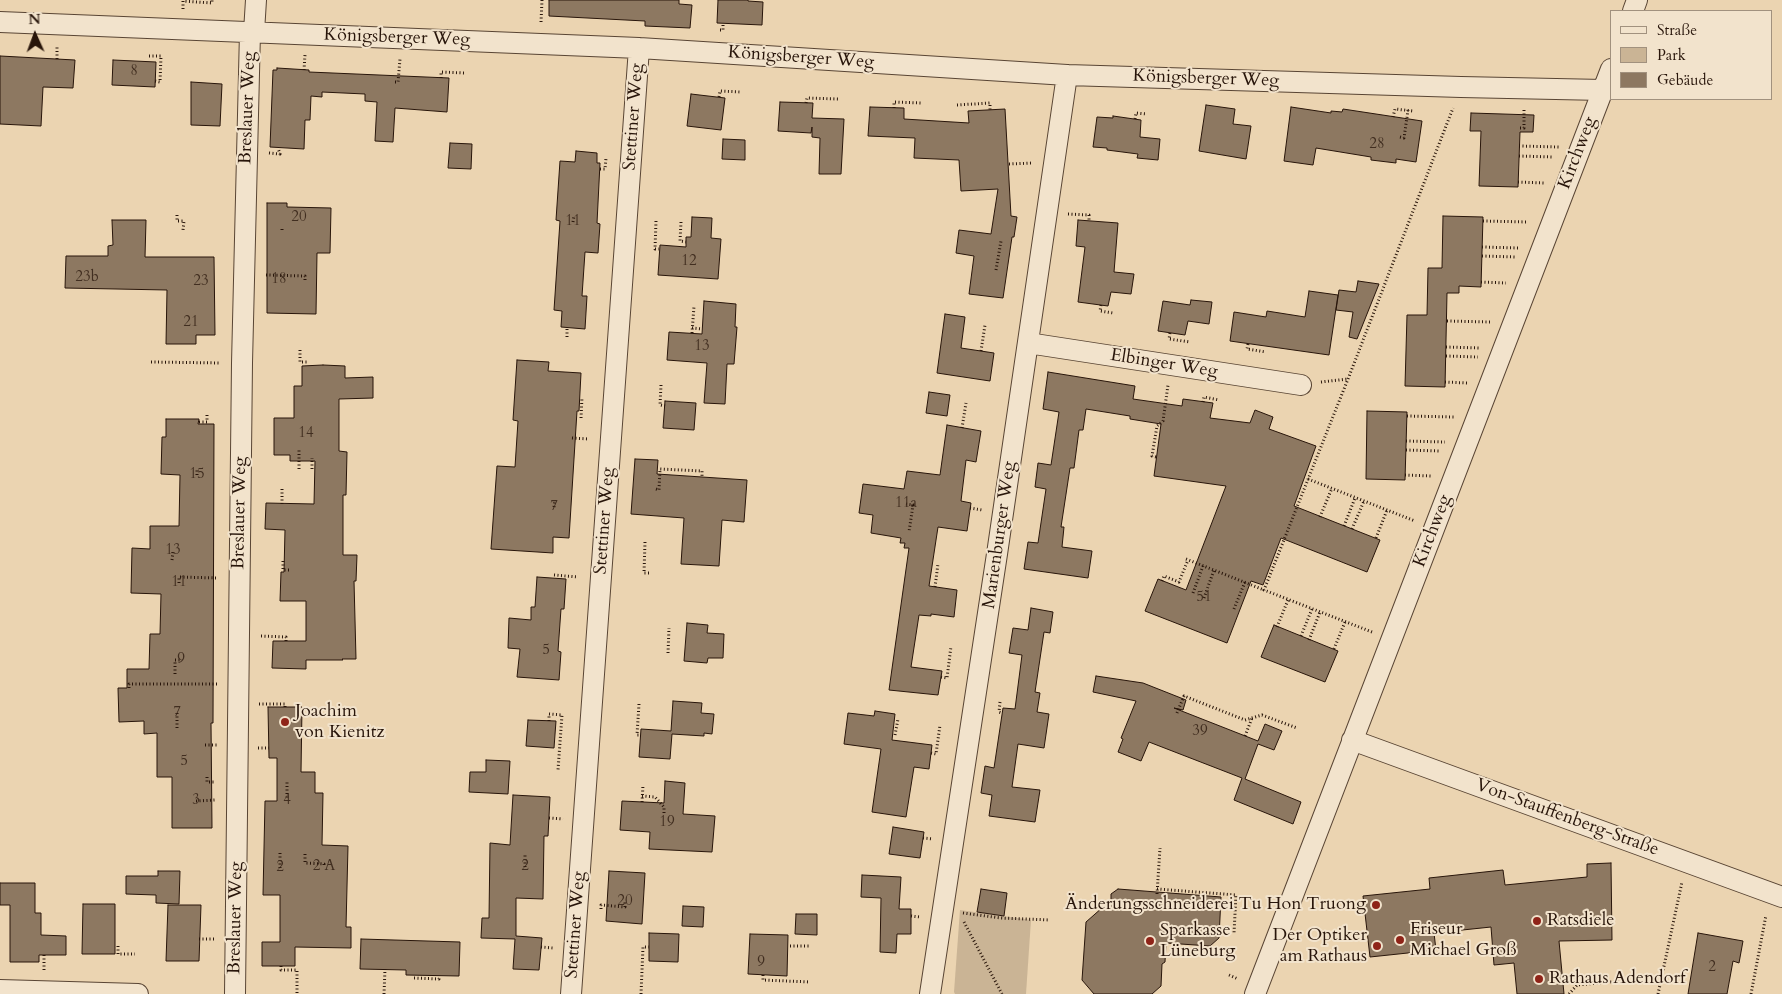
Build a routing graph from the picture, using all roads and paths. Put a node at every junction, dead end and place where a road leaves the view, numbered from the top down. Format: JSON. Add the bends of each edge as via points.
{"nodes":[{"id":1,"x":212,"y":0,"type":"edge"},
{"id":2,"x":256,"y":0,"type":"edge"},
{"id":3,"x":188,"y":2,"type":"dead end"},
{"id":4,"x":0,"y":22,"type":"edge"},
{"id":5,"x":252,"y":32,"type":"junction"},
{"id":6,"x":639,"y":48,"type":"junction"},
{"id":7,"x":149,"y":56,"type":"dead end"},
{"id":8,"x":1610,"y":72,"type":"edge"},
{"id":9,"x":465,"y":74,"type":"dead end"},
{"id":10,"x":1067,"y":75,"type":"junction"},
{"id":11,"x":441,"y":78,"type":"dead end"},
{"id":12,"x":155,"y":82,"type":"dead end"},
{"id":13,"x":1461,"y":87,"type":"junction"},
{"id":14,"x":1603,"y":90,"type":"junction"},
{"id":15,"x":741,"y":92,"type":"dead end"},
{"id":16,"x":719,"y":97,"type":"dead end"},
{"id":17,"x":838,"y":99,"type":"dead end"},
{"id":18,"x":806,"y":103,"type":"dead end"},
{"id":19,"x":922,"y":103,"type":"dead end"},
{"id":20,"x":956,"y":105,"type":"dead end"},
{"id":21,"x":894,"y":108,"type":"dead end"},
{"id":22,"x":990,"y":110,"type":"dead end"},
{"id":23,"x":1408,"y":110,"type":"junction"},
{"id":24,"x":1414,"y":112,"type":"dead end"},
{"id":25,"x":1147,"y":114,"type":"dead end"},
{"id":26,"x":1393,"y":117,"type":"dead end"},
{"id":27,"x":1135,"y":119,"type":"dead end"},
{"id":28,"x":1400,"y":137,"type":"dead end"},
{"id":29,"x":1519,"y":146,"type":"dead end"},
{"id":30,"x":1579,"y":153,"type":"junction"},
{"id":31,"x":1519,"y":156,"type":"dead end"},
{"id":32,"x":606,"y":158,"type":"dead end"},
{"id":33,"x":600,"y":169,"type":"dead end"},
{"id":34,"x":177,"y":215,"type":"dead end"},
{"id":35,"x":574,"y":216,"type":"dead end"},
{"id":36,"x":656,"y":221,"type":"dead end"},
{"id":37,"x":1483,"y":221,"type":"dead end"},
{"id":38,"x":573,"y":222,"type":"dead end"},
{"id":39,"x":681,"y":222,"type":"dead end"},
{"id":40,"x":1551,"y":223,"type":"junction"},
{"id":41,"x":183,"y":230,"type":"dead end"},
{"id":42,"x":1000,"y":241,"type":"dead end"},
{"id":43,"x":686,"y":242,"type":"dead end"},
{"id":44,"x":1482,"y":247,"type":"dead end"},
{"id":45,"x":659,"y":249,"type":"dead end"},
{"id":46,"x":1540,"y":254,"type":"junction"},
{"id":47,"x":1482,"y":256,"type":"dead end"},
{"id":48,"x":996,"y":270,"type":"dead end"},
{"id":49,"x":244,"y":274,"type":"junction"},
{"id":50,"x":279,"y":275,"type":"junction"},
{"id":51,"x":279,"y":280,"type":"dead end"},
{"id":52,"x":305,"y":281,"type":"dead end"},
{"id":53,"x":1101,"y":305,"type":"dead end"},
{"id":54,"x":694,"y":306,"type":"dead end"},
{"id":55,"x":1113,"y":313,"type":"dead end"},
{"id":56,"x":1447,"y":321,"type":"dead end"},
{"id":57,"x":1513,"y":322,"type":"junction"},
{"id":58,"x":985,"y":325,"type":"dead end"},
{"id":59,"x":567,"y":328,"type":"dead end"},
{"id":60,"x":692,"y":328,"type":"junction"},
{"id":61,"x":702,"y":329,"type":"dead end"},
{"id":62,"x":692,"y":333,"type":"dead end"},
{"id":63,"x":1170,"y":333,"type":"dead end"},
{"id":64,"x":567,"y":337,"type":"dead end"},
{"id":65,"x":1190,"y":342,"type":"dead end"},
{"id":66,"x":1028,"y":343,"type":"junction"},
{"id":67,"x":1248,"y":344,"type":"dead end"},
{"id":68,"x":1446,"y":347,"type":"dead end"},
{"id":69,"x":300,"y":350,"type":"dead end"},
{"id":70,"x":981,"y":351,"type":"dead end"},
{"id":71,"x":1266,"y":352,"type":"dead end"},
{"id":72,"x":1501,"y":353,"type":"junction"},
{"id":73,"x":1446,"y":356,"type":"dead end"},
{"id":74,"x":151,"y":362,"type":"dead end"},
{"id":75,"x":307,"y":362,"type":"dead end"},
{"id":76,"x":242,"y":364,"type":"junction"},
{"id":77,"x":1171,"y":365,"type":"junction"},
{"id":78,"x":661,"y":385,"type":"dead end"},
{"id":79,"x":1301,"y":385,"type":"dead end"},
{"id":80,"x":582,"y":397,"type":"dead end"},
{"id":81,"x":1219,"y":400,"type":"dead end"},
{"id":82,"x":1203,"y":402,"type":"dead end"},
{"id":83,"x":966,"y":403,"type":"dead end"},
{"id":84,"x":665,"y":406,"type":"dead end"},
{"id":85,"x":206,"y":414,"type":"dead end"},
{"id":86,"x":1407,"y":416,"type":"dead end"},
{"id":87,"x":581,"y":418,"type":"dead end"},
{"id":88,"x":1476,"y":418,"type":"junction"},
{"id":89,"x":198,"y":422,"type":"dead end"},
{"id":90,"x":962,"y":428,"type":"dead end"},
{"id":91,"x":1406,"y":441,"type":"dead end"},
{"id":92,"x":1465,"y":447,"type":"junction"},
{"id":93,"x":299,"y":450,"type":"dead end"},
{"id":94,"x":1406,"y":450,"type":"dead end"},
{"id":95,"x":1156,"y":457,"type":"dead end"},
{"id":96,"x":312,"y":458,"type":"dead end"},
{"id":97,"x":197,"y":468,"type":"dead end"},
{"id":98,"x":299,"y":469,"type":"dead end"},
{"id":99,"x":312,"y":469,"type":"dead end"},
{"id":100,"x":197,"y":475,"type":"dead end"},
{"id":101,"x":702,"y":477,"type":"dead end"},
{"id":102,"x":1308,"y":479,"type":"junction"},
{"id":103,"x":282,"y":487,"type":"dead end"},
{"id":104,"x":1332,"y":488,"type":"junction"},
{"id":105,"x":656,"y":489,"type":"dead end"},
{"id":106,"x":1355,"y":498,"type":"junction"},
{"id":107,"x":555,"y":500,"type":"dead end"},
{"id":108,"x":1364,"y":501,"type":"junction"},
{"id":109,"x":282,"y":504,"type":"dead end"},
{"id":110,"x":906,"y":504,"type":"dead end"},
{"id":111,"x":554,"y":507,"type":"dead end"},
{"id":112,"x":1387,"y":510,"type":"junction"},
{"id":113,"x":1320,"y":517,"type":"dead end"},
{"id":114,"x":1344,"y":526,"type":"dead end"},
{"id":115,"x":1434,"y":528,"type":"junction"},
{"id":116,"x":1352,"y":529,"type":"dead end"},
{"id":117,"x":909,"y":532,"type":"dead end"},
{"id":118,"x":1376,"y":538,"type":"dead end"},
{"id":119,"x":645,"y":542,"type":"dead end"},
{"id":120,"x":172,"y":551,"type":"dead end"},
{"id":121,"x":172,"y":560,"type":"dead end"},
{"id":122,"x":283,"y":561,"type":"dead end"},
{"id":123,"x":938,"y":564,"type":"dead end"},
{"id":124,"x":1203,"y":566,"type":"junction"},
{"id":125,"x":290,"y":570,"type":"dead end"},
{"id":126,"x":1214,"y":570,"type":"junction"},
{"id":127,"x":650,"y":573,"type":"dead end"},
{"id":128,"x":239,"y":578,"type":"junction"},
{"id":129,"x":1162,"y":581,"type":"dead end"},
{"id":130,"x":1245,"y":582,"type":"junction"},
{"id":131,"x":179,"y":583,"type":"dead end"},
{"id":132,"x":935,"y":587,"type":"dead end"},
{"id":133,"x":1264,"y":590,"type":"junction"},
{"id":134,"x":1193,"y":593,"type":"dead end"},
{"id":135,"x":1204,"y":598,"type":"dead end"},
{"id":136,"x":1288,"y":599,"type":"junction"},
{"id":137,"x":1234,"y":609,"type":"dead end"},
{"id":138,"x":1312,"y":609,"type":"junction"},
{"id":139,"x":1320,"y":612,"type":"junction"},
{"id":140,"x":1345,"y":622,"type":"junction"},
{"id":141,"x":1277,"y":627,"type":"dead end"},
{"id":142,"x":669,"y":628,"type":"dead end"},
{"id":143,"x":239,"y":636,"type":"junction"},
{"id":144,"x":1301,"y":636,"type":"dead end"},
{"id":145,"x":1309,"y":640,"type":"dead end"},
{"id":146,"x":1391,"y":640,"type":"junction"},
{"id":147,"x":286,"y":641,"type":"dead end"},
{"id":148,"x":951,"y":646,"type":"dead end"},
{"id":149,"x":1334,"y":649,"type":"dead end"},
{"id":150,"x":668,"y":653,"type":"dead end"},
{"id":151,"x":181,"y":660,"type":"dead end"},
{"id":152,"x":175,"y":674,"type":"dead end"},
{"id":153,"x":941,"y":677,"type":"dead end"},
{"id":154,"x":238,"y":684,"type":"junction"},
{"id":155,"x":129,"y":688,"type":"dead end"},
{"id":156,"x":1000,"y":702,"type":"dead end"},
{"id":157,"x":238,"y":704,"type":"junction"},
{"id":158,"x":639,"y":704,"type":"dead end"},
{"id":159,"x":285,"y":707,"type":"dead end"},
{"id":160,"x":1002,"y":712,"type":"dead end"},
{"id":161,"x":177,"y":713,"type":"dead end"},
{"id":162,"x":1177,"y":713,"type":"dead end"},
{"id":163,"x":1252,"y":718,"type":"junction"},
{"id":164,"x":898,"y":719,"type":"dead end"},
{"id":165,"x":549,"y":721,"type":"dead end"},
{"id":166,"x":940,"y":725,"type":"dead end"},
{"id":167,"x":177,"y":728,"type":"dead end"},
{"id":168,"x":1297,"y":728,"type":"dead end"},
{"id":169,"x":640,"y":735,"type":"dead end"},
{"id":170,"x":895,"y":735,"type":"dead end"},
{"id":171,"x":1245,"y":736,"type":"dead end"},
{"id":172,"x":1352,"y":740,"type":"junction"},
{"id":173,"x":931,"y":753,"type":"dead end"},
{"id":174,"x":558,"y":770,"type":"dead end"},
{"id":175,"x":287,"y":780,"type":"dead end"},
{"id":176,"x":643,"y":785,"type":"dead end"},
{"id":177,"x":642,"y":796,"type":"junction"},
{"id":178,"x":287,"y":801,"type":"dead end"},
{"id":179,"x":642,"y":802,"type":"dead end"},
{"id":180,"x":664,"y":813,"type":"dead end"},
{"id":181,"x":1160,"y":848,"type":"dead end"},
{"id":182,"x":280,"y":853,"type":"dead end"},
{"id":183,"x":305,"y":854,"type":"dead end"},
{"id":184,"x":525,"y":854,"type":"dead end"},
{"id":185,"x":1687,"y":862,"type":"junction"},
{"id":186,"x":324,"y":867,"type":"dead end"},
{"id":187,"x":525,"y":867,"type":"dead end"},
{"id":188,"x":280,"y":868,"type":"dead end"},
{"id":189,"x":1157,"y":890,"type":"junction"},
{"id":190,"x":1157,"y":894,"type":"dead end"},
{"id":191,"x":1776,"y":894,"type":"edge"},
{"id":192,"x":625,"y":902,"type":"dead end"},
{"id":193,"x":601,"y":914,"type":"dead end"},
{"id":194,"x":1050,"y":920,"type":"dead end"},
{"id":195,"x":1234,"y":933,"type":"dead end"},
{"id":196,"x":118,"y":946,"type":"dead end"},
{"id":197,"x":790,"y":946,"type":"dead end"},
{"id":198,"x":811,"y":946,"type":"dead end"},
{"id":199,"x":649,"y":947,"type":"dead end"},
{"id":200,"x":135,"y":954,"type":"dead end"},
{"id":201,"x":281,"y":966,"type":"dead end"},
{"id":202,"x":385,"y":969,"type":"dead end"},
{"id":203,"x":763,"y":975,"type":"dead end"},
{"id":204,"x":439,"y":976,"type":"dead end"},
{"id":205,"x":414,"y":978,"type":"dead end"},
{"id":206,"x":1621,"y":981,"type":"dead end"},
{"id":207,"x":810,"y":982,"type":"dead end"},
{"id":208,"x":0,"y":990,"type":"edge"},
{"id":209,"x":138,"y":994,"type":"edge"},
{"id":210,"x":235,"y":994,"type":"edge"},
{"id":211,"x":296,"y":994,"type":"edge"},
{"id":212,"x":384,"y":994,"type":"edge"},
{"id":213,"x":571,"y":994,"type":"edge"},
{"id":214,"x":641,"y":994,"type":"edge"},
{"id":215,"x":930,"y":994,"type":"edge"},
{"id":216,"x":1002,"y":994,"type":"edge"},
{"id":217,"x":1255,"y":994,"type":"edge"},
{"id":218,"x":1569,"y":994,"type":"edge"},
{"id":219,"x":1658,"y":994,"type":"edge"},
{"id":220,"x":1751,"y":994,"type":"edge"}],
"edges":[{"from":1,"to":3,"type":"path","via":[[212,3]]},
{"from":2,"to":5,"type":"street","name":"Breslauer Weg"},
{"from":4,"to":5,"type":"street","name":"Königsberger Weg"},
{"from":5,"to":6,"type":"street","name":"Königsberger Weg"},
{"from":5,"to":49,"type":"street","name":"Breslauer Weg"},
{"from":6,"to":10,"type":"street","name":"Königsberger Weg"},
{"from":6,"to":213,"type":"street","name":"Stettiner Weg"},
{"from":7,"to":12,"type":"path","via":[[161,56],[160,82]]},
{"from":8,"to":14,"type":"street","name":"Kirchweg"},
{"from":9,"to":11,"type":"path","via":[[441,72]]},
{"from":10,"to":13,"type":"street","name":"Königsberger Weg"},
{"from":10,"to":66,"type":"street","name":"Marienburger Weg"},
{"from":13,"to":14,"type":"street","name":"Königsberger Weg"},
{"from":13,"to":102,"type":"path"},
{"from":14,"to":30,"type":"street","name":"Kirchweg"},
{"from":15,"to":16,"type":"path","via":[[720,91]]},
{"from":17,"to":18,"type":"path","via":[[806,98]]},
{"from":19,"to":21,"type":"path","via":[[894,102]]},
{"from":20,"to":22,"type":"path","via":[[990,103]]},
{"from":23,"to":24,"type":"path"},
{"from":23,"to":26,"type":"path","via":[[1394,109]]},
{"from":23,"to":28,"type":"path","via":[[1404,138]]},
{"from":25,"to":27,"type":"path","via":[[1136,113]]},
{"from":29,"to":30,"type":"path"},
{"from":30,"to":31,"type":"path"},
{"from":30,"to":40,"type":"street","name":"Kirchweg"},
{"from":32,"to":33,"type":"path","via":[[605,169]]},
{"from":34,"to":41,"type":"path","via":[[177,221],[184,221]]},
{"from":35,"to":38,"type":"path"},
{"from":36,"to":45,"type":"path","via":[[655,249]]},
{"from":37,"to":40,"type":"path"},
{"from":39,"to":43,"type":"path","via":[[680,241]]},
{"from":40,"to":46,"type":"street","name":"Kirchweg"},
{"from":42,"to":48,"type":"path"},
{"from":44,"to":46,"type":"path"},
{"from":46,"to":47,"type":"path"},
{"from":46,"to":57,"type":"street","name":"Kirchweg"},
{"from":49,"to":50,"type":"path"},
{"from":49,"to":76,"type":"street","name":"Breslauer Weg"},
{"from":50,"to":51,"type":"path"},
{"from":50,"to":52,"type":"path","via":[[305,276]]},
{"from":53,"to":55,"type":"path","via":[[1100,311]]},
{"from":54,"to":60,"type":"path"},
{"from":56,"to":57,"type":"path"},
{"from":57,"to":72,"type":"street","name":"Kirchweg"},
{"from":58,"to":70,"type":"path"},
{"from":59,"to":64,"type":"path"},
{"from":60,"to":61,"type":"path"},
{"from":60,"to":62,"type":"path"},
{"from":63,"to":65,"type":"path","via":[[1170,339]]},
{"from":66,"to":77,"type":"street","name":"Elbinger Weg"},
{"from":66,"to":215,"type":"street","name":"Marienburger Weg"},
{"from":67,"to":71,"type":"path","via":[[1247,349]]},
{"from":68,"to":72,"type":"path"},
{"from":69,"to":75,"type":"path","via":[[300,362]]},
{"from":72,"to":73,"type":"path"},
{"from":72,"to":88,"type":"street","name":"Kirchweg"},
{"from":74,"to":76,"type":"path"},
{"from":76,"to":128,"type":"street","name":"Breslauer Weg"},
{"from":77,"to":79,"type":"street","name":"Elbinger Weg"},
{"from":77,"to":95,"type":"path","via":[[1163,422],[1157,426],[1152,456]]},
{"from":78,"to":84,"type":"path","via":[[660,406]]},
{"from":80,"to":87,"type":"path"},
{"from":81,"to":82,"type":"path","via":[[1204,397]]},
{"from":83,"to":90,"type":"path"},
{"from":85,"to":89,"type":"path","via":[[206,422]]},
{"from":86,"to":88,"type":"path"},
{"from":88,"to":92,"type":"street","name":"Kirchweg"},
{"from":91,"to":92,"type":"path"},
{"from":92,"to":94,"type":"path"},
{"from":92,"to":115,"type":"street","name":"Kirchweg"},
{"from":93,"to":98,"type":"path"},
{"from":96,"to":99,"type":"path"},
{"from":97,"to":100,"type":"path"},
{"from":101,"to":105,"type":"path","via":[[702,471],[660,468],[659,490]]},
{"from":102,"to":104,"type":"path"},
{"from":102,"to":133,"type":"path"},
{"from":103,"to":109,"type":"path"},
{"from":104,"to":106,"type":"path"},
{"from":104,"to":113,"type":"path"},
{"from":106,"to":108,"type":"path"},
{"from":106,"to":114,"type":"path"},
{"from":107,"to":111,"type":"path"},
{"from":108,"to":112,"type":"path"},
{"from":108,"to":116,"type":"path"},
{"from":110,"to":117,"type":"path","via":[[913,505]]},
{"from":112,"to":115,"type":"path"},
{"from":112,"to":118,"type":"path"},
{"from":115,"to":146,"type":"street","name":"Kirchweg"},
{"from":119,"to":127,"type":"path","via":[[644,573]]},
{"from":120,"to":121,"type":"path"},
{"from":122,"to":125,"type":"path","via":[[283,570]]},
{"from":123,"to":132,"type":"path"},
{"from":124,"to":126,"type":"path"},
{"from":124,"to":129,"type":"path","via":[[1187,560],[1179,582],[1164,576]]},
{"from":124,"to":134,"type":"path"},
{"from":126,"to":130,"type":"path"},
{"from":126,"to":135,"type":"path"},
{"from":128,"to":131,"type":"path","via":[[179,577]]},
{"from":128,"to":143,"type":"street","name":"Breslauer Weg"},
{"from":130,"to":133,"type":"path"},
{"from":130,"to":137,"type":"path"},
{"from":133,"to":136,"type":"path"},
{"from":136,"to":138,"type":"path"},
{"from":136,"to":141,"type":"path"},
{"from":138,"to":139,"type":"path"},
{"from":138,"to":144,"type":"path"},
{"from":139,"to":140,"type":"path"},
{"from":139,"to":145,"type":"path"},
{"from":140,"to":146,"type":"path"},
{"from":140,"to":149,"type":"path"},
{"from":142,"to":150,"type":"path"},
{"from":143,"to":147,"type":"path","via":[[286,637]]},
{"from":143,"to":154,"type":"street","name":"Breslauer Weg"},
{"from":146,"to":172,"type":"street","name":"Kirchweg"},
{"from":148,"to":153,"type":"path","via":[[946,678]]},
{"from":151,"to":152,"type":"path","via":[[175,660]]},
{"from":154,"to":155,"type":"path","via":[[129,684]]},
{"from":154,"to":157,"type":"street","name":"Breslauer Weg"},
{"from":156,"to":160,"type":"path","via":[[999,712]]},
{"from":157,"to":159,"type":"path","via":[[285,704]]},
{"from":157,"to":210,"type":"street","name":"Breslauer Weg"},
{"from":158,"to":169,"type":"path","via":[[637,734]]},
{"from":161,"to":167,"type":"path"},
{"from":162,"to":163,"type":"path","via":[[1184,696],[1244,720]]},
{"from":163,"to":168,"type":"path","via":[[1262,715]]},
{"from":163,"to":171,"type":"path"},
{"from":164,"to":170,"type":"path"},
{"from":165,"to":174,"type":"path","via":[[549,714],[562,715]]},
{"from":166,"to":173,"type":"path","via":[[936,754]]},
{"from":172,"to":185,"type":"street","name":"Von-Stauffenberg-Straße"},
{"from":172,"to":217,"type":"street","name":"Kirchweg"},
{"from":175,"to":178,"type":"path"},
{"from":176,"to":177,"type":"path"},
{"from":177,"to":179,"type":"path"},
{"from":177,"to":180,"type":"path","via":[[655,797],[664,807]]},
{"from":181,"to":189,"type":"path"},
{"from":182,"to":188,"type":"path"},
{"from":183,"to":186,"type":"path","via":[[305,863],[324,864]]},
{"from":184,"to":187,"type":"path"},
{"from":185,"to":191,"type":"street","name":"Von-Stauffenberg-Straße"},
{"from":185,"to":219,"type":"path"},
{"from":189,"to":190,"type":"path"},
{"from":189,"to":195,"type":"path","via":[[1236,895]]},
{"from":191,"to":220,"type":"path"},
{"from":192,"to":193,"type":"path","via":[[625,907],[601,905]]},
{"from":194,"to":216,"type":"path","via":[[959,912]]},
{"from":196,"to":200,"type":"path","via":[[118,954]]},
{"from":197,"to":198,"type":"path"},
{"from":199,"to":214,"type":"path","via":[[643,947]]},
{"from":201,"to":211,"type":"path","via":[[281,970],[297,970]]},
{"from":202,"to":212,"type":"path"},
{"from":203,"to":207,"type":"path","via":[[763,980]]},
{"from":204,"to":205,"type":"path","via":[[439,979]]},
{"from":206,"to":218,"type":"path","via":[[1577,985]]},
{"from":208,"to":209,"type":"street"}]}
